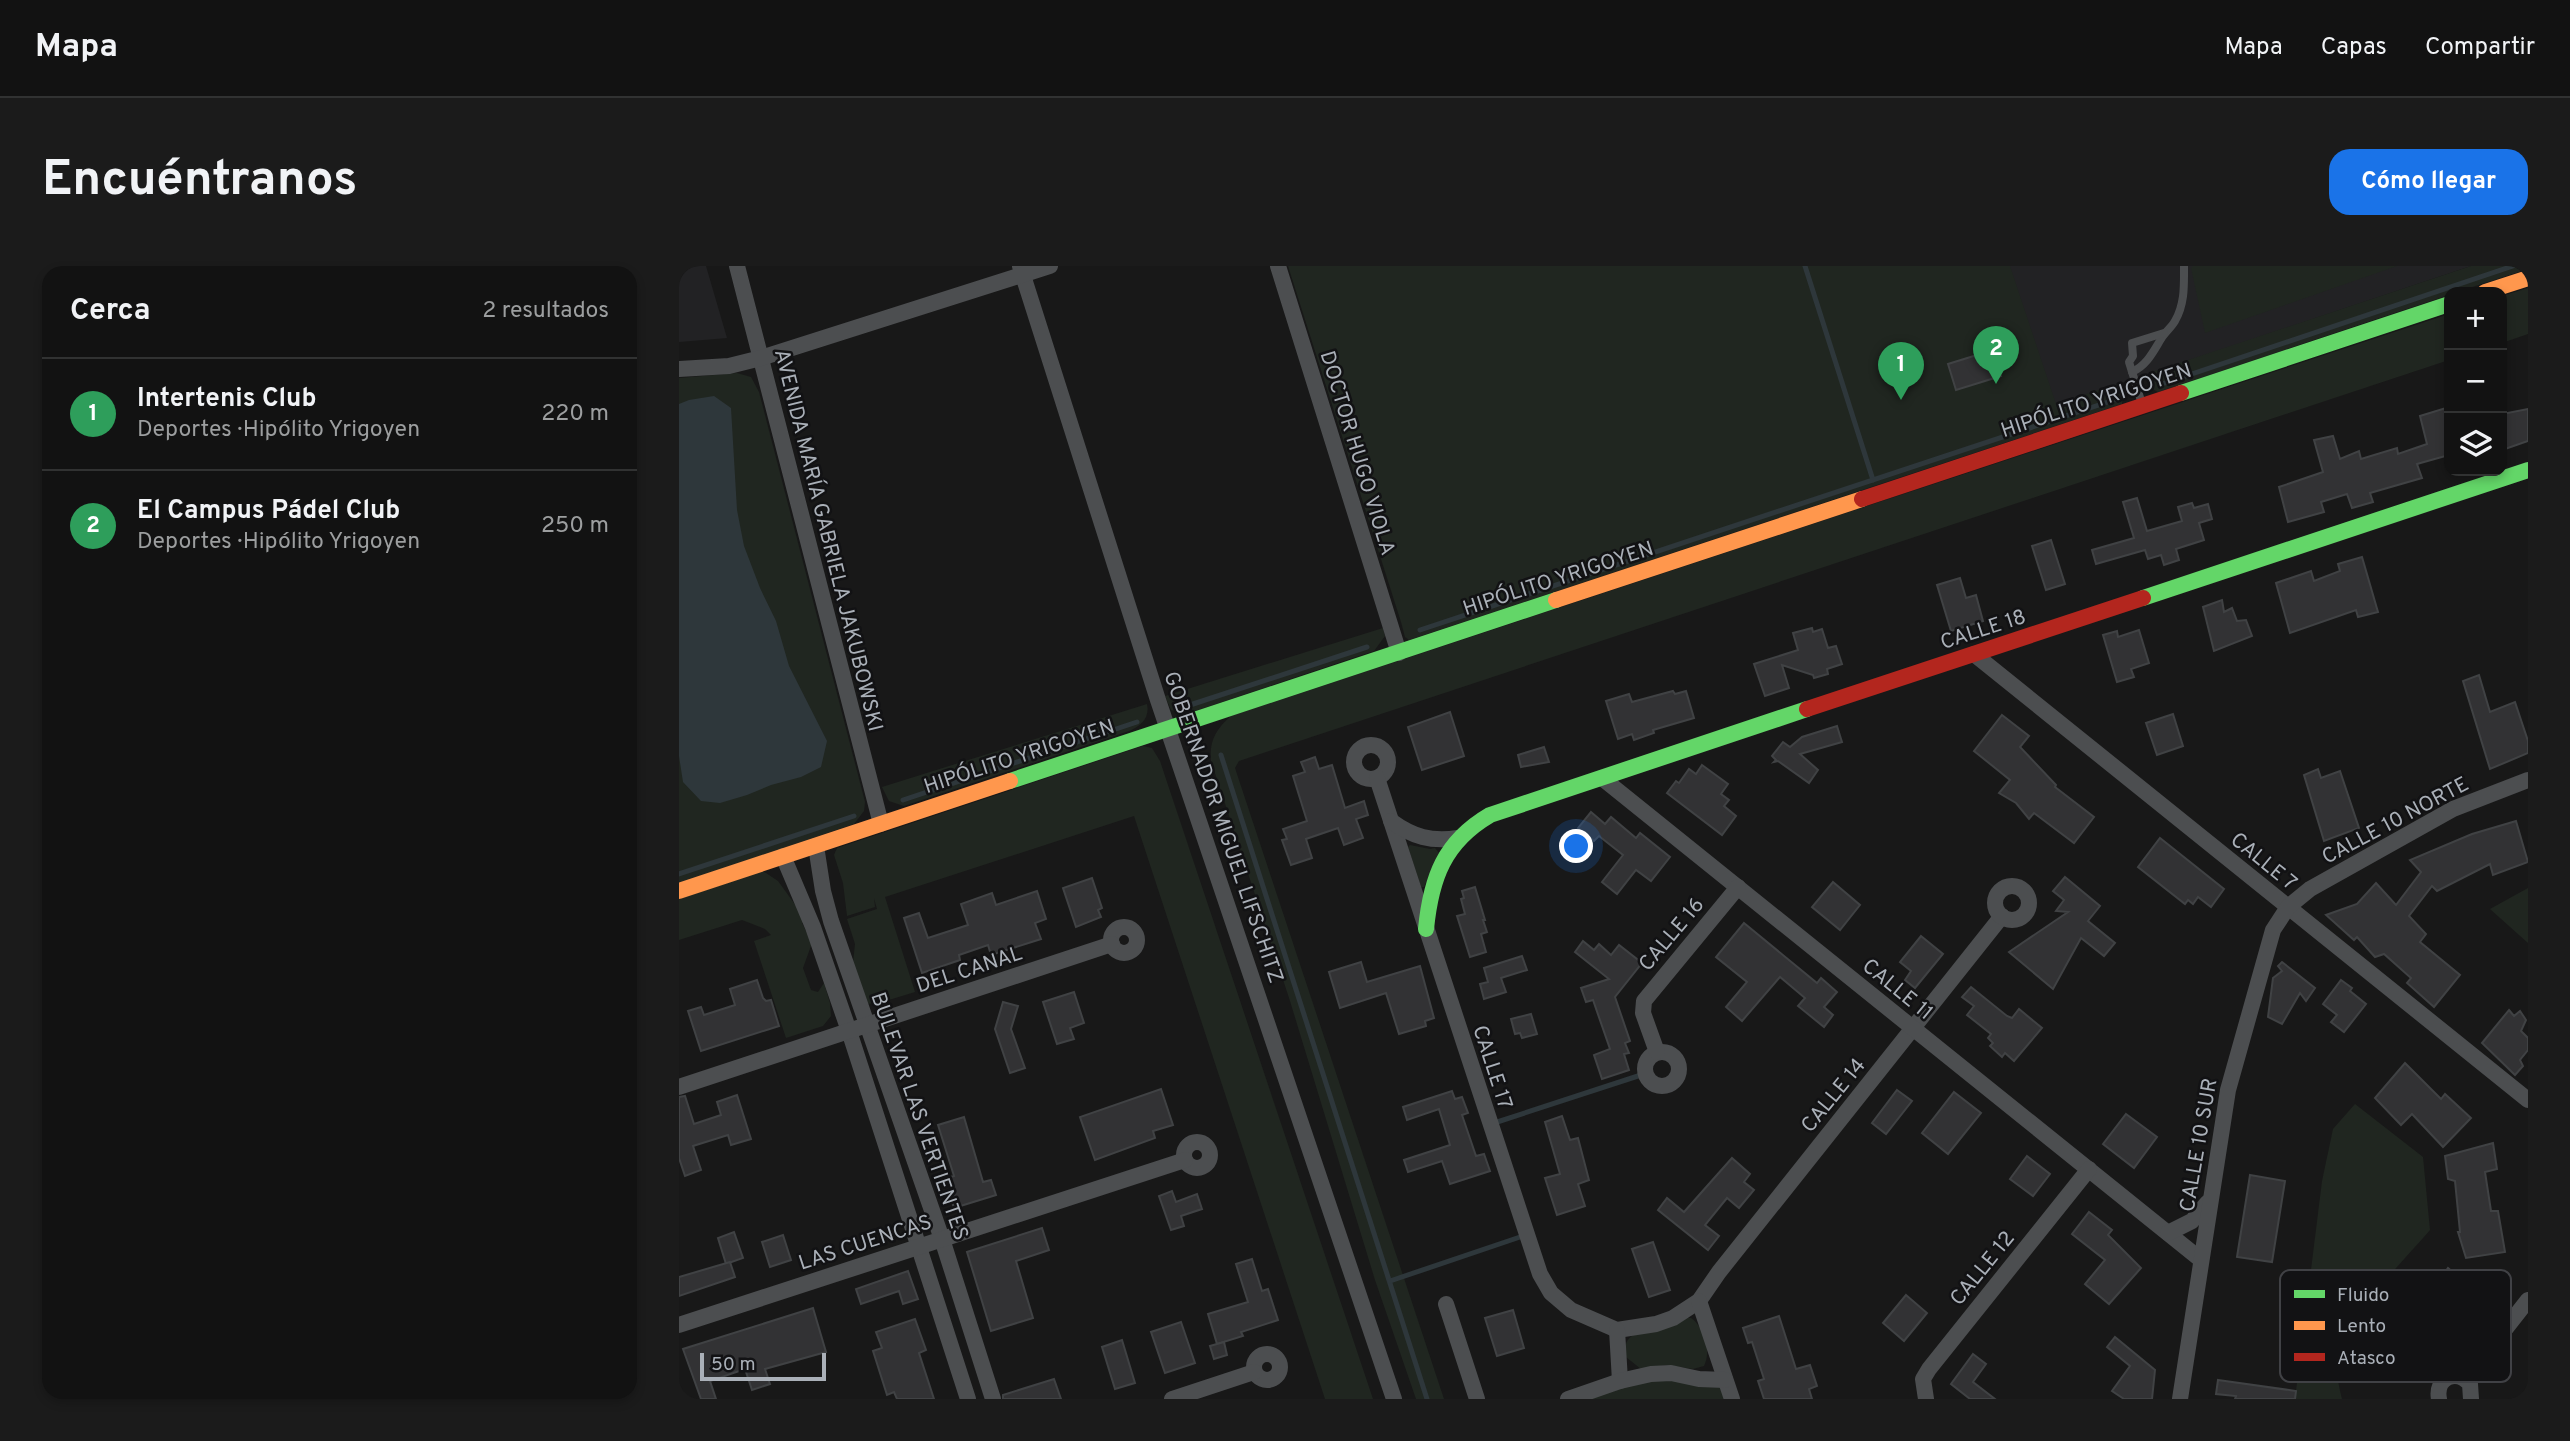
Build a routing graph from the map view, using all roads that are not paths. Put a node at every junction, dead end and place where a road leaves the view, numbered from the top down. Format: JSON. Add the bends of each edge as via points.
{"nodes":[{"id":1,"x":737,"y":266,"type":"edge"},
{"id":2,"x":1050,"y":266,"type":"edge"},
{"id":3,"x":1277,"y":266,"type":"edge"},
{"id":4,"x":2184,"y":266,"type":"edge"},
{"id":5,"x":1021,"y":270,"type":"edge"},
{"id":6,"x":2528,"y":278,"type":"edge"},
{"id":7,"x":2500,"y":287,"type":"edge"},
{"id":8,"x":2444,"y":306,"type":"edge"},
{"id":9,"x":2164,"y":333,"type":"junction"},
{"id":10,"x":761,"y":358,"type":"junction"},
{"id":11,"x":679,"y":369,"type":"edge"},
{"id":12,"x":2132,"y":372,"type":"junction"},
{"id":13,"x":2143,"y":406,"type":"junction"},
{"id":14,"x":2528,"y":470,"type":"edge"},
{"id":15,"x":1399,"y":653,"type":"junction"},
{"id":16,"x":1974,"y":654,"type":"junction"},
{"id":17,"x":1168,"y":729,"type":"junction"},
{"id":18,"x":1377,"y":778,"type":"dead end"},
{"id":19,"x":1602,"y":778,"type":"junction"},
{"id":20,"x":2528,"y":780,"type":"edge"},
{"id":21,"x":1391,"y":821,"type":"junction"},
{"id":22,"x":881,"y":824,"type":"junction"},
{"id":23,"x":1458,"y":838,"type":"junction"},
{"id":24,"x":816,"y":846,"type":"junction"},
{"id":25,"x":783,"y":856,"type":"junction"},
{"id":26,"x":1738,"y":887,"type":"junction"},
{"id":27,"x":679,"y":891,"type":"edge"},
{"id":28,"x":2288,"y":907,"type":"junction"},
{"id":29,"x":2002,"y":916,"type":"dead end"},
{"id":30,"x":1426,"y":929,"type":"junction"},
{"id":31,"x":1112,"y":944,"type":"dead end"},
{"id":32,"x":866,"y":1025,"type":"junction"},
{"id":33,"x":1914,"y":1028,"type":"junction"},
{"id":34,"x":849,"y":1031,"type":"junction"},
{"id":35,"x":1657,"y":1052,"type":"dead end"},
{"id":36,"x":679,"y":1087,"type":"edge"},
{"id":37,"x":2528,"y":1100,"type":"edge"},
{"id":38,"x":1185,"y":1160,"type":"dead end"},
{"id":39,"x":2089,"y":1169,"type":"junction"},
{"id":40,"x":2209,"y":1200,"type":"junction"},
{"id":41,"x":2168,"y":1233,"type":"junction"},
{"id":42,"x":941,"y":1239,"type":"junction"},
{"id":43,"x":919,"y":1247,"type":"junction"},
{"id":44,"x":2200,"y":1259,"type":"junction"},
{"id":45,"x":2528,"y":1300,"type":"edge"},
{"id":46,"x":1699,"y":1301,"type":"junction"},
{"id":47,"x":1446,"y":1304,"type":"dead end"},
{"id":48,"x":2511,"y":1322,"type":"edge"},
{"id":49,"x":679,"y":1325,"type":"edge"},
{"id":50,"x":1617,"y":1330,"type":"junction"},
{"id":51,"x":1254,"y":1372,"type":"dead end"},
{"id":52,"x":1725,"y":1380,"type":"junction"},
{"id":53,"x":1620,"y":1381,"type":"junction"},
{"id":54,"x":2443,"y":1382,"type":"edge"},
{"id":55,"x":2468,"y":1382,"type":"edge"},
{"id":56,"x":968,"y":1399,"type":"edge"},
{"id":57,"x":993,"y":1399,"type":"edge"},
{"id":58,"x":1172,"y":1399,"type":"edge"},
{"id":59,"x":1394,"y":1399,"type":"edge"},
{"id":60,"x":1477,"y":1399,"type":"edge"},
{"id":61,"x":1568,"y":1399,"type":"edge"},
{"id":62,"x":1731,"y":1399,"type":"edge"},
{"id":63,"x":1926,"y":1399,"type":"edge"},
{"id":64,"x":2180,"y":1399,"type":"edge"},
{"id":65,"x":2439,"y":1399,"type":"edge"},
{"id":66,"x":2471,"y":1399,"type":"edge"}],
"edges":[{"from":1,"to":10,"type":"street","name":"AVENIDA MARÍA GABRIELA JAKUBOWSKI"},
{"from":2,"to":5,"type":"street"},
{"from":3,"to":15,"type":"street","name":"DOCTOR HUGO VIOLA"},
{"from":4,"to":9,"type":"lane","via":[[2185,292],[2177,317]]},
{"from":5,"to":10,"type":"street"},
{"from":5,"to":17,"type":"street","name":"GOBERNADOR MIGUEL LIFSCHITZ"},
{"from":6,"to":7,"type":"main road"},
{"from":8,"to":13,"type":"main road","name":"HIPÓLITO YRIGOYEN"},
{"from":9,"to":12,"type":"lane","via":[[2148,360]]},
{"from":9,"to":12,"type":"lane","via":[[2132,343]]},
{"from":10,"to":11,"type":"street","via":[[729,366]]},
{"from":10,"to":22,"type":"street","name":"AVENIDA MARÍA GABRIELA JAKUBOWSKI"},
{"from":12,"to":13,"type":"lane"},
{"from":13,"to":15,"type":"main road","name":"HIPÓLITO YRIGOYEN"},
{"from":14,"to":16,"type":"main road","name":"CALLE 18"},
{"from":15,"to":17,"type":"main road","name":"HIPÓLITO YRIGOYEN"},
{"from":16,"to":19,"type":"main road","name":"CALLE 18"},
{"from":16,"to":28,"type":"street","name":"CALLE 7"},
{"from":17,"to":22,"type":"main road","name":"HIPÓLITO YRIGOYEN"},
{"from":17,"to":59,"type":"street","name":"GOBERNADOR MIGUEL LIFSCHITZ"},
{"from":18,"to":21,"type":"street","name":"CALLE 17"},
{"from":19,"to":23,"type":"main road","name":"CALLE 18","via":[[1490,815],[1474,822]]},
{"from":19,"to":26,"type":"street","name":"CALLE 11"},
{"from":20,"to":28,"type":"street","name":"CALLE 10 NORTE","via":[[2453,809],[2310,889]]},
{"from":21,"to":23,"type":"street","via":[[1422,838]]},
{"from":21,"to":30,"type":"street","name":"CALLE 17"},
{"from":22,"to":24,"type":"main road","name":"HIPÓLITO YRIGOYEN"},
{"from":23,"to":30,"type":"main road","name":"CALLE 18","via":[[1434,881]]},
{"from":24,"to":25,"type":"main road","name":"HIPÓLITO YRIGOYEN"},
{"from":24,"to":32,"type":"street","name":"BULEVAR LAS VERTIENTES","via":[[831,921]]},
{"from":25,"to":27,"type":"main road","name":"HIPÓLITO YRIGOYEN"},
{"from":25,"to":34,"type":"street","name":"BULEVAR LAS VERTIENTES"},
{"from":26,"to":33,"type":"street","name":"CALLE 11"},
{"from":26,"to":35,"type":"street","name":"CALLE 16","via":[[1644,1000],[1643,1013]]},
{"from":28,"to":37,"type":"street","name":"CALLE 7"},
{"from":28,"to":40,"type":"street","name":"CALLE 10 SUR","via":[[2273,930],[2228,1090]]},
{"from":29,"to":33,"type":"street","name":"CALLE 14"},
{"from":30,"to":50,"type":"street","name":"CALLE 17","via":[[1540,1274],[1551,1293],[1571,1310]]},
{"from":31,"to":32,"type":"street","name":"DEL CANAL"},
{"from":32,"to":34,"type":"street","name":"DEL CANAL"},
{"from":32,"to":42,"type":"street","name":"BULEVAR LAS VERTIENTES"},
{"from":33,"to":39,"type":"street","name":"CALLE 11"},
{"from":33,"to":46,"type":"street","name":"CALLE 14"},
{"from":34,"to":36,"type":"street","name":"DEL CANAL"},
{"from":34,"to":43,"type":"street","name":"BULEVAR LAS VERTIENTES"},
{"from":38,"to":42,"type":"street","name":"LAS CUENCAS"},
{"from":39,"to":41,"type":"street","name":"CALLE 11"},
{"from":39,"to":63,"type":"street","name":"CALLE 12","via":[[1929,1369],[1923,1379]]},
{"from":40,"to":41,"type":"street","via":[[2192,1221]]},
{"from":40,"to":44,"type":"street","name":"CALLE 10 SUR"},
{"from":41,"to":44,"type":"street","name":"CALLE 11"},
{"from":42,"to":43,"type":"street","name":"LAS CUENCAS"},
{"from":42,"to":57,"type":"street","name":"BULEVAR LAS VERTIENTES"},
{"from":43,"to":49,"type":"street","name":"LAS CUENCAS"},
{"from":43,"to":56,"type":"street","name":"BULEVAR LAS VERTIENTES"},
{"from":44,"to":64,"type":"street","name":"CALLE 10 SUR"},
{"from":45,"to":48,"type":"street"},
{"from":46,"to":50,"type":"street","via":[[1673,1318]]},
{"from":46,"to":52,"type":"street"},
{"from":47,"to":60,"type":"street"},
{"from":50,"to":53,"type":"street"},
{"from":51,"to":58,"type":"street"},
{"from":52,"to":53,"type":"street","via":[[1671,1373]]},
{"from":52,"to":62,"type":"street"},
{"from":53,"to":61,"type":"street"},
{"from":54,"to":65,"type":"street"},
{"from":55,"to":66,"type":"street"}]}
